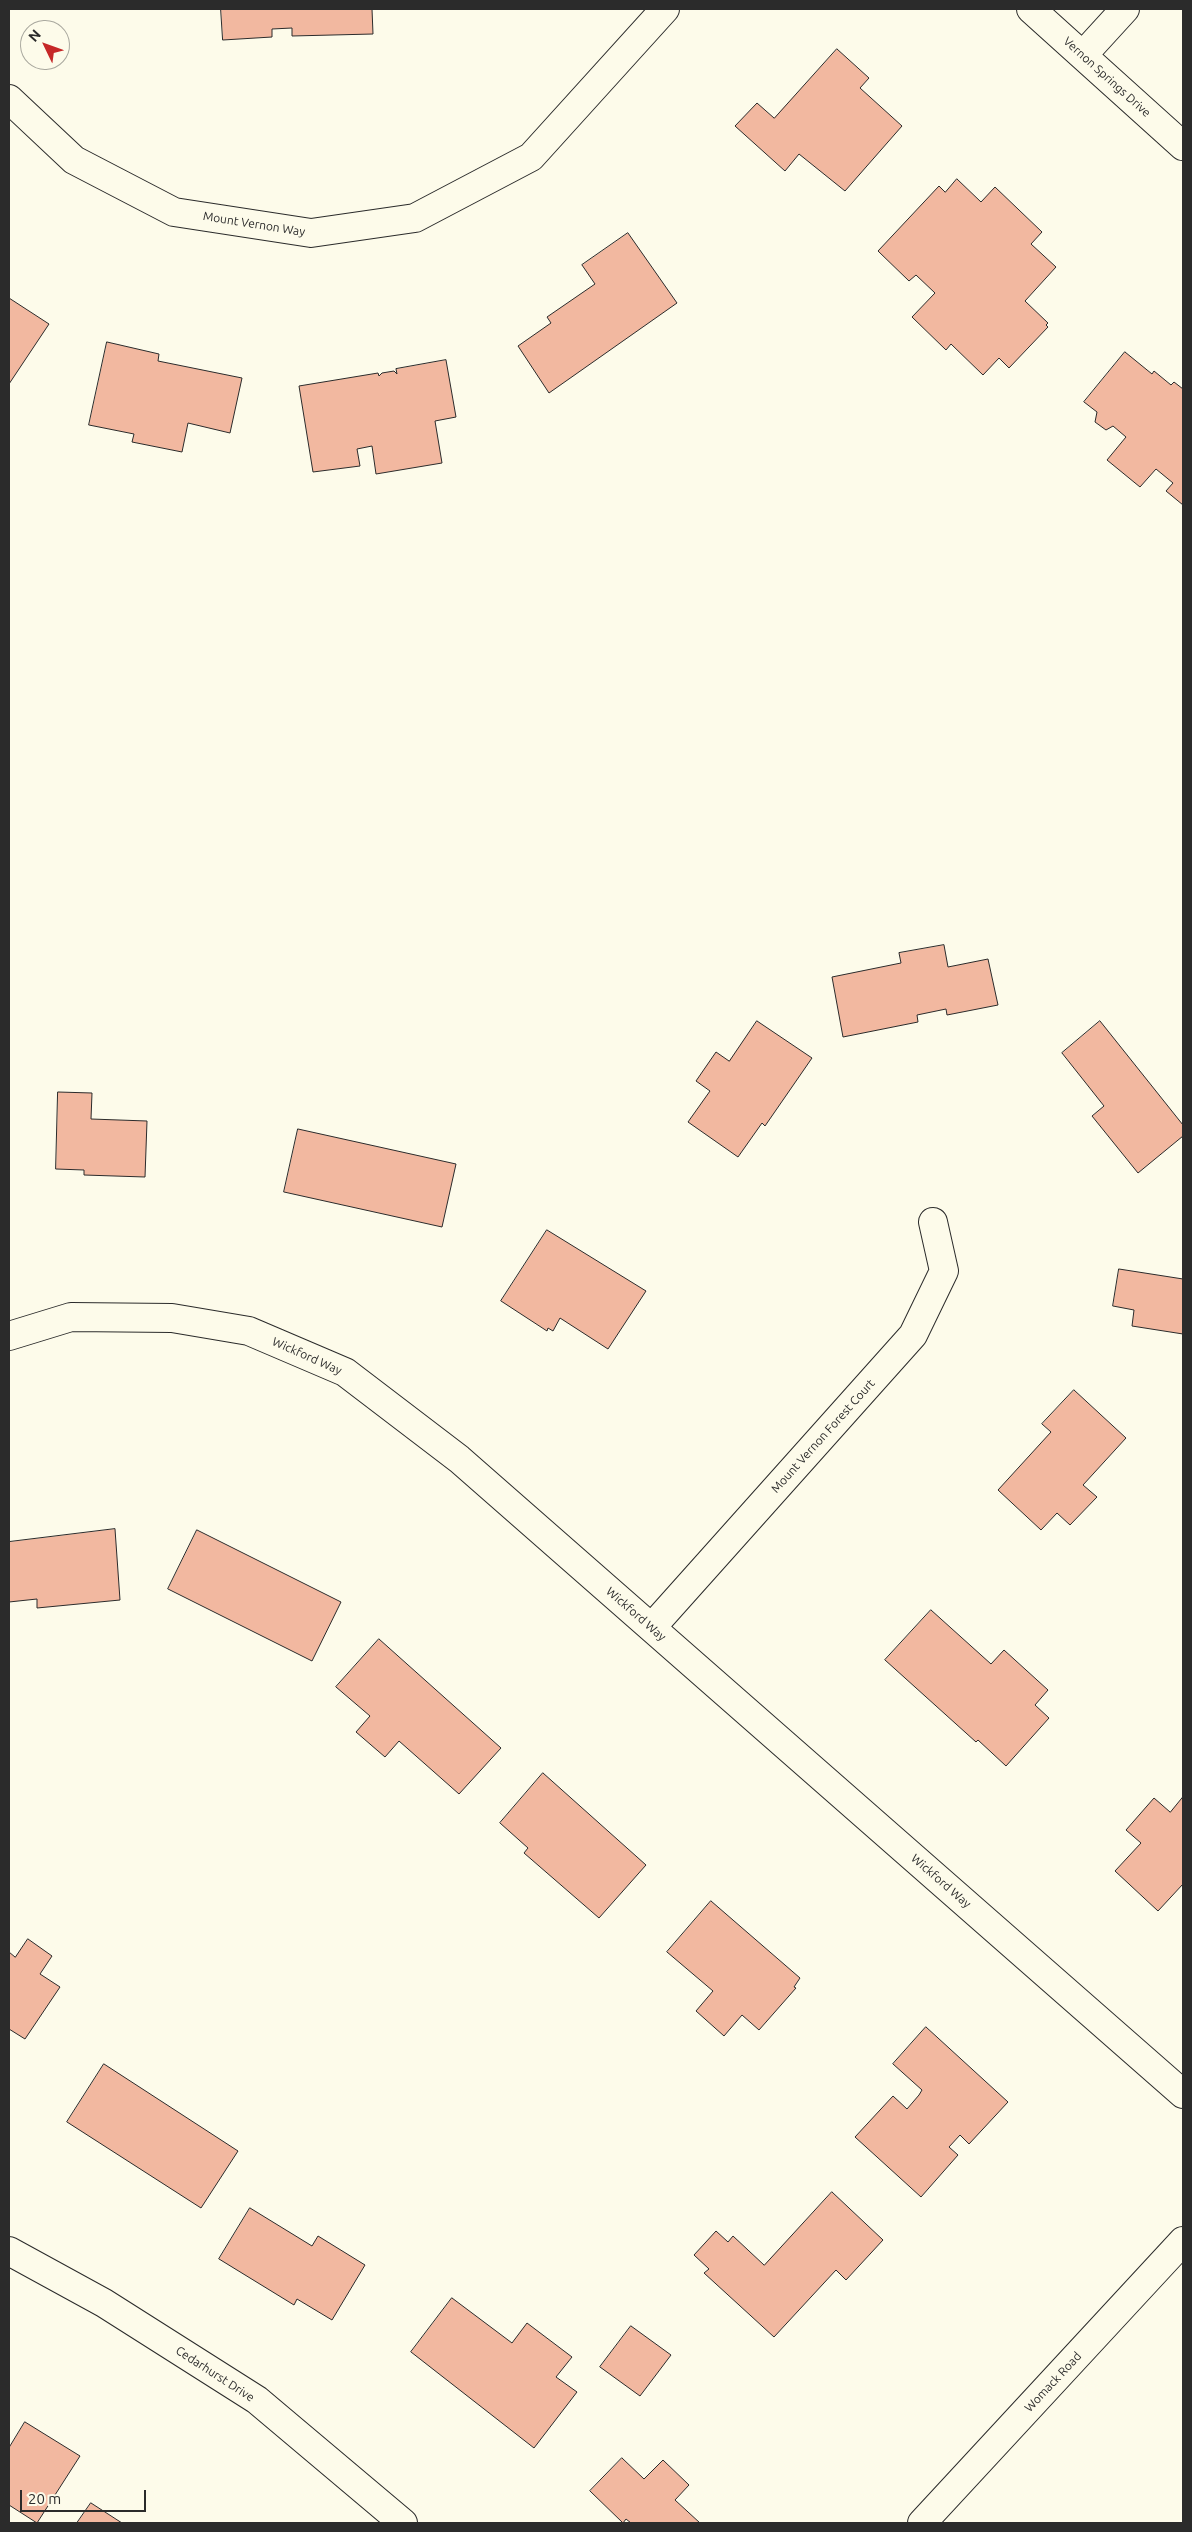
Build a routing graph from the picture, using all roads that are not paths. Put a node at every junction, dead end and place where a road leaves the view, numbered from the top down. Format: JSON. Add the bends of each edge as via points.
{"nodes":[{"id":1,"x":665,"y":9,"type":"edge"},
{"id":2,"x":1031,"y":9,"type":"edge"},
{"id":3,"x":1125,"y":9,"type":"edge"},
{"id":4,"x":1083,"y":55,"type":"junction"},
{"id":5,"x":9,"y":99,"type":"edge"},
{"id":6,"x":1183,"y":146,"type":"edge"},
{"id":7,"x":933,"y":1222,"type":"dead end"},
{"id":8,"x":9,"y":1336,"type":"edge"},
{"id":9,"x":652,"y":1627,"type":"junction"},
{"id":10,"x":1183,"y":2094,"type":"edge"},
{"id":11,"x":1183,"y":2240,"type":"edge"},
{"id":12,"x":9,"y":2251,"type":"edge"},
{"id":13,"x":403,"y":2523,"type":"edge"},
{"id":14,"x":922,"y":2523,"type":"edge"}],
"edges":[{"from":1,"to":5,"type":"street","name":"Mount Vernon Way","via":[[531,156],[415,218],[311,233],[174,212],[74,160]]},
{"from":2,"to":4,"type":"street","name":"Vernon Springs Drive"},
{"from":3,"to":4,"type":"street"},
{"from":4,"to":6,"type":"street","name":"Vernon Springs Drive"},
{"from":7,"to":9,"type":"street","name":"Mount Vernon Forest Court","via":[[944,1271],[913,1336]]},
{"from":8,"to":9,"type":"street","name":"Wickford Way","via":[[71,1317],[172,1318],[248,1331],[345,1372],[459,1458]]},
{"from":9,"to":10,"type":"street","name":"Wickford Way"},
{"from":11,"to":14,"type":"street","name":"Womack Road"},
{"from":12,"to":13,"type":"street","name":"Cedarhurst Drive","via":[[104,2303],[257,2400]]}]}
